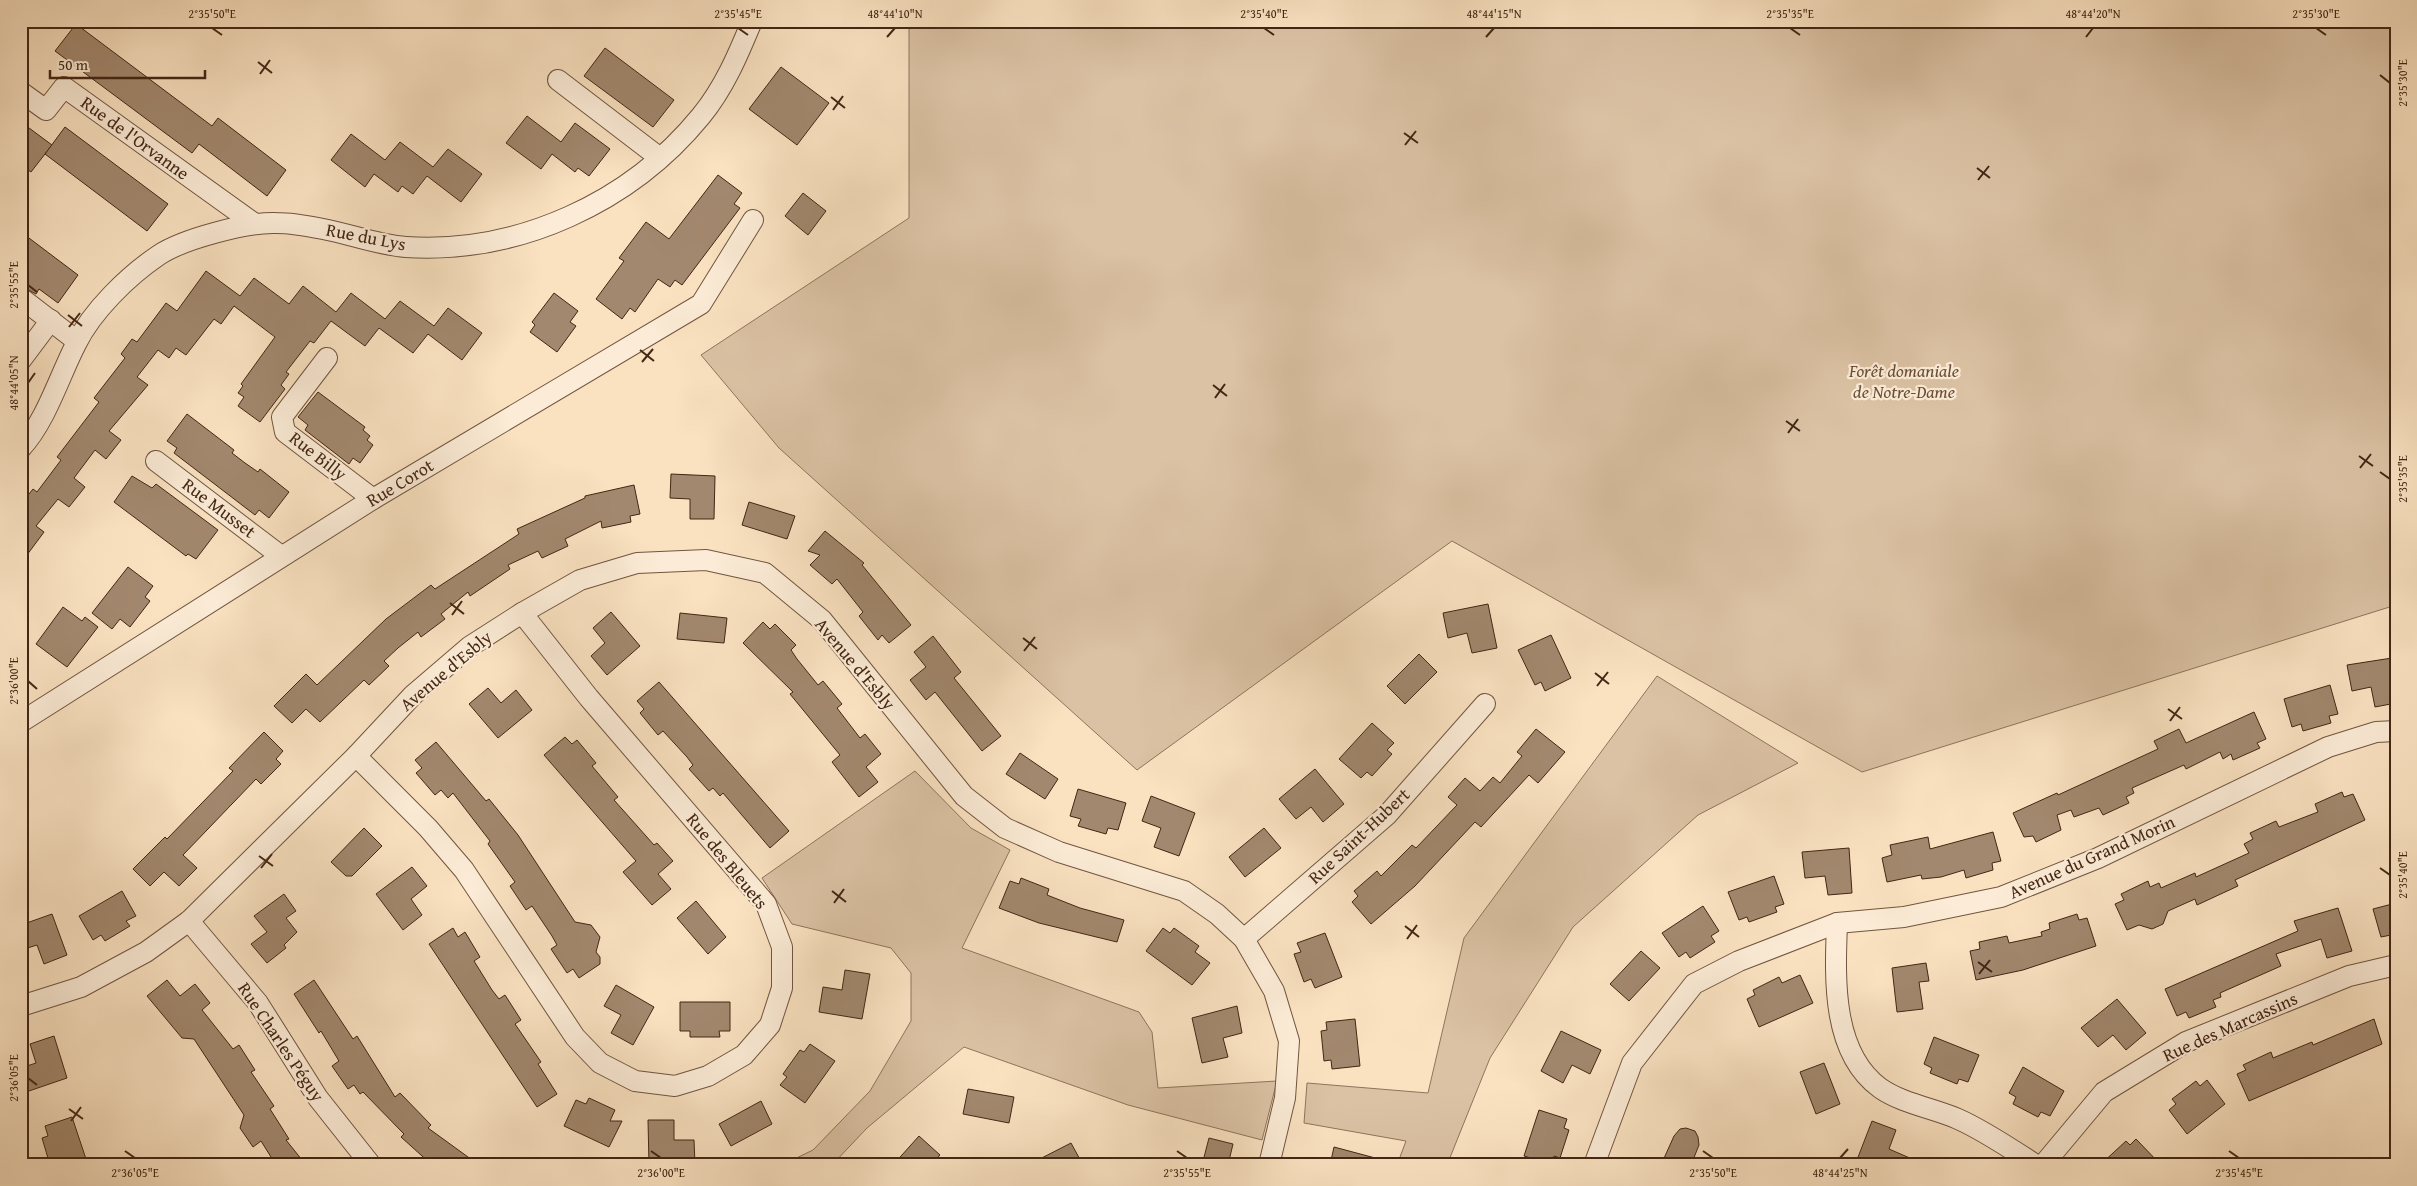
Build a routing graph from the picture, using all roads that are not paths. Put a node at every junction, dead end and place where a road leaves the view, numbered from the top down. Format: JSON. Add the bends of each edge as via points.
{"nodes":[{"id":1,"x":752,"y":21,"type":"edge"},
{"id":2,"x":558,"y":80,"type":"dead end"},
{"id":3,"x":21,"y":92,"type":"edge"},
{"id":4,"x":660,"y":158,"type":"junction"},
{"id":5,"x":753,"y":220,"type":"dead end"},
{"id":6,"x":255,"y":224,"type":"junction"},
{"id":7,"x":21,"y":298,"type":"edge"},
{"id":8,"x":51,"y":320,"type":"junction"},
{"id":9,"x":77,"y":341,"type":"junction"},
{"id":10,"x":327,"y":358,"type":"dead end"},
{"id":11,"x":21,"y":360,"type":"edge"},
{"id":12,"x":21,"y":448,"type":"edge"},
{"id":13,"x":156,"y":461,"type":"dead end"},
{"id":14,"x":373,"y":499,"type":"junction"},
{"id":15,"x":281,"y":556,"type":"junction"},
{"id":16,"x":522,"y":613,"type":"junction"},
{"id":17,"x":1485,"y":704,"type":"dead end"},
{"id":18,"x":21,"y":722,"type":"edge"},
{"id":19,"x":2396,"y":731,"type":"edge"},
{"id":20,"x":356,"y":756,"type":"junction"},
{"id":21,"x":189,"y":921,"type":"junction"},
{"id":22,"x":1837,"y":923,"type":"junction"},
{"id":23,"x":1244,"y":939,"type":"junction"},
{"id":24,"x":2396,"y":965,"type":"edge"},
{"id":25,"x":21,"y":1006,"type":"edge"},
{"id":26,"x":371,"y":1165,"type":"edge"},
{"id":27,"x":1269,"y":1165,"type":"edge"},
{"id":28,"x":1594,"y":1165,"type":"edge"},
{"id":29,"x":2036,"y":1165,"type":"edge"},
{"id":30,"x":2043,"y":1165,"type":"edge"}],
"edges":[{"from":1,"to":4,"type":"street","name":"Rue du Lys","via":[[730,72],[706,109]]},
{"from":2,"to":4,"type":"street"},
{"from":3,"to":6,"type":"street","name":"Rue de l'Orvanne","via":[[46,110],[64,87]]},
{"from":4,"to":6,"type":"street","name":"Rue du Lys","via":[[619,192],[577,214],[516,236],[464,245],[405,247],[322,229],[276,223]]},
{"from":5,"to":14,"type":"street","name":"Rue Corot","via":[[701,304]]},
{"from":6,"to":9,"type":"street","name":"Rue du Lys","via":[[202,237],[160,255],[112,294]]},
{"from":7,"to":8,"type":"street"},
{"from":8,"to":9,"type":"street"},
{"from":8,"to":11,"type":"street"},
{"from":9,"to":12,"type":"street","name":"Rue du Lys","via":[[48,405]]},
{"from":10,"to":14,"type":"street","name":"Rue Billy","via":[[282,417],[284,432]]},
{"from":13,"to":15,"type":"street","name":"Rue Musset"},
{"from":14,"to":15,"type":"street","name":"Rue Corot"},
{"from":15,"to":18,"type":"street","name":"Rue Corot"},
{"from":16,"to":20,"type":"street","name":"Avenue d'Esbly","via":[[469,647],[413,694]]},
{"from":16,"to":20,"type":"street","name":"Rue des Bleuets","via":[[589,698],[766,904],[782,947],[782,988],[770,1026],[744,1054],[708,1076],[675,1086],[635,1080],[600,1063],[575,1037],[464,870],[428,828]]},
{"from":16,"to":23,"type":"street","name":"Avenue d'Esbly","via":[[580,580],[637,563],[706,560],[765,573],[822,620],[964,796],[1005,828],[1059,852],[1184,892],[1217,914]]},
{"from":17,"to":23,"type":"street","name":"Rue Saint-Hubert","via":[[1386,815]]},
{"from":19,"to":22,"type":"street","name":"Avenue du Grand Morin","via":[[2376,732],[2328,747],[2098,858],[2000,897],[1904,918]]},
{"from":20,"to":21,"type":"street","name":"Avenue d'Esbly"},
{"from":21,"to":25,"type":"street","name":"Avenue d'Esbly","via":[[146,952],[81,987]]},
{"from":21,"to":26,"type":"street","name":"Rue Charles Péguy","via":[[258,1003],[318,1098]]},
{"from":22,"to":28,"type":"street","name":"Avenue du Grand Morin","via":[[1739,961],[1694,984],[1632,1063]]},
{"from":22,"to":29,"type":"street","via":[[1835,980],[1843,1028],[1856,1062],[1880,1088],[1957,1119]]},
{"from":23,"to":27,"type":"street","name":"Avenue d'Esbly","via":[[1274,991],[1289,1041],[1285,1098]]},
{"from":24,"to":30,"type":"street","name":"Rue des Marcassins","via":[[2349,976],[2186,1042],[2104,1092]]}]}
